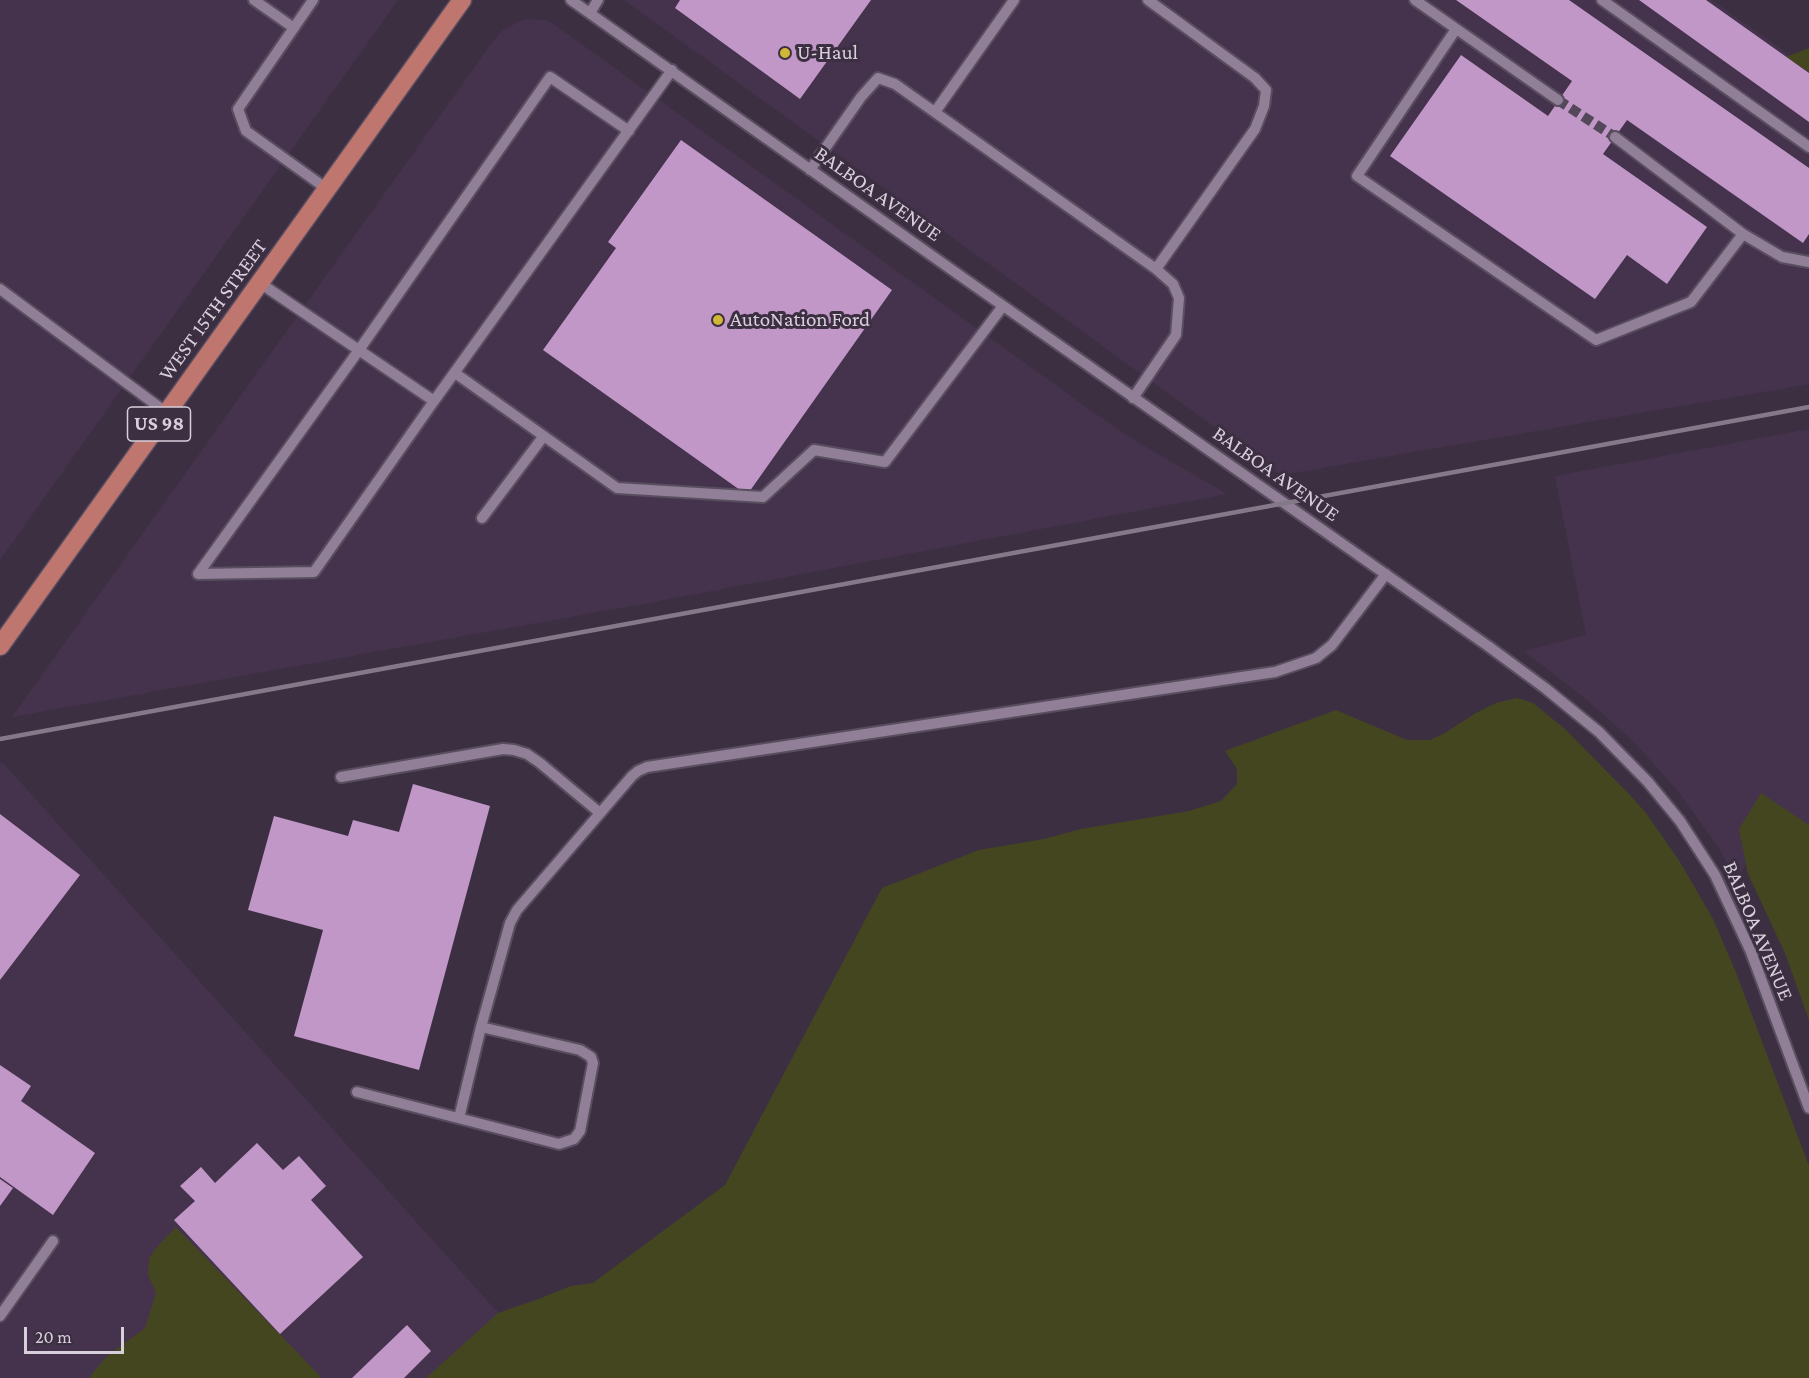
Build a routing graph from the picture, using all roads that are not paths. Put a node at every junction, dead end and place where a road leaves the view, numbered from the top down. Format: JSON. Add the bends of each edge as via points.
{"nodes":[{"id":1,"x":254,"y":0,"type":"edge"},
{"id":2,"x":313,"y":0,"type":"edge"},
{"id":3,"x":462,"y":0,"type":"edge"},
{"id":4,"x":571,"y":0,"type":"edge"},
{"id":5,"x":598,"y":0,"type":"edge"},
{"id":6,"x":1014,"y":0,"type":"edge"},
{"id":7,"x":1148,"y":0,"type":"edge"},
{"id":8,"x":1415,"y":0,"type":"edge"},
{"id":9,"x":1602,"y":0,"type":"edge"},
{"id":10,"x":590,"y":12,"type":"junction"},
{"id":11,"x":294,"y":28,"type":"junction"},
{"id":12,"x":1456,"y":29,"type":"junction"},
{"id":13,"x":672,"y":70,"type":"junction"},
{"id":14,"x":1558,"y":100,"type":"tunnel mouth"},
{"id":15,"x":935,"y":112,"type":"junction"},
{"id":16,"x":629,"y":131,"type":"junction"},
{"id":17,"x":1615,"y":137,"type":"tunnel mouth"},
{"id":18,"x":1809,"y":147,"type":"edge"},
{"id":19,"x":810,"y":170,"type":"junction"},
{"id":20,"x":327,"y":189,"type":"junction"},
{"id":21,"x":1743,"y":234,"type":"junction"},
{"id":22,"x":1809,"y":262,"type":"edge"},
{"id":23,"x":1156,"y":269,"type":"junction"},
{"id":24,"x":260,"y":283,"type":"junction"},
{"id":25,"x":0,"y":289,"type":"edge"},
{"id":26,"x":1003,"y":306,"type":"junction"},
{"id":27,"x":359,"y":350,"type":"junction"},
{"id":28,"x":454,"y":373,"type":"junction"},
{"id":29,"x":1133,"y":398,"type":"junction"},
{"id":30,"x":434,"y":401,"type":"junction"},
{"id":31,"x":167,"y":413,"type":"junction"},
{"id":32,"x":543,"y":437,"type":"junction"},
{"id":33,"x":482,"y":518,"type":"dead end"},
{"id":34,"x":1386,"y":574,"type":"junction"},
{"id":35,"x":0,"y":646,"type":"edge"},
{"id":36,"x":342,"y":777,"type":"dead end"},
{"id":37,"x":600,"y":813,"type":"junction"},
{"id":38,"x":481,"y":1027,"type":"junction"},
{"id":39,"x":357,"y":1092,"type":"dead end"},
{"id":40,"x":1809,"y":1108,"type":"edge"},
{"id":41,"x":459,"y":1118,"type":"junction"},
{"id":42,"x":53,"y":1241,"type":"dead end"},
{"id":43,"x":0,"y":1316,"type":"edge"}],
"edges":[{"from":1,"to":11,"type":"street"},
{"from":2,"to":11,"type":"street"},
{"from":3,"to":20,"type":"highway","name":"WEST 15TH STREET","number":"US 98"},
{"from":4,"to":10,"type":"street","name":"BALBOA AVENUE"},
{"from":5,"to":10,"type":"street"},
{"from":6,"to":15,"type":"street"},
{"from":7,"to":23,"type":"street","via":[[1266,90],[1255,129]]},
{"from":8,"to":12,"type":"street"},
{"from":9,"to":18,"type":"street"},
{"from":10,"to":13,"type":"street","name":"BALBOA AVENUE"},
{"from":11,"to":20,"type":"street","via":[[238,109],[246,131]]},
{"from":12,"to":14,"type":"street"},
{"from":12,"to":21,"type":"street","via":[[1357,176],[1596,340],[1691,302]]},
{"from":13,"to":16,"type":"street"},
{"from":13,"to":19,"type":"street","name":"BALBOA AVENUE"},
{"from":15,"to":19,"type":"street","via":[[895,84],[878,78]]},
{"from":15,"to":23,"type":"street"},
{"from":16,"to":27,"type":"street","via":[[550,77]]},
{"from":16,"to":28,"type":"street"},
{"from":17,"to":21,"type":"street"},
{"from":19,"to":26,"type":"street","name":"BALBOA AVENUE"},
{"from":20,"to":24,"type":"highway","name":"WEST 15TH STREET","number":"US 98"},
{"from":21,"to":22,"type":"street","via":[[1782,256]]},
{"from":23,"to":29,"type":"street","via":[[1173,284],[1179,298],[1176,335]]},
{"from":24,"to":27,"type":"street"},
{"from":24,"to":31,"type":"highway","name":"WEST 15TH STREET","number":"US 98"},
{"from":25,"to":31,"type":"street"},
{"from":26,"to":29,"type":"street","name":"BALBOA AVENUE"},
{"from":26,"to":32,"type":"street","via":[[885,462],[814,450],[763,497],[617,488]]},
{"from":27,"to":30,"type":"street"},
{"from":27,"to":30,"type":"street","via":[[198,573],[314,572]]},
{"from":28,"to":30,"type":"street"},
{"from":28,"to":32,"type":"street"},
{"from":29,"to":34,"type":"street","name":"BALBOA AVENUE"},
{"from":31,"to":35,"type":"highway","name":"WEST 15TH STREET","number":"US 98"},
{"from":32,"to":33,"type":"street"},
{"from":34,"to":37,"type":"street","via":[[1332,645],[1299,665],[1275,672],[647,767],[632,776]]},
{"from":34,"to":40,"type":"street","name":"BALBOA AVENUE","via":[[1576,712],[1621,753],[1680,821],[1736,918]]},
{"from":36,"to":37,"type":"street","via":[[513,750],[540,763]]},
{"from":37,"to":38,"type":"street","via":[[517,910]]},
{"from":38,"to":41,"type":"street"},
{"from":38,"to":41,"type":"street","via":[[580,1050],[591,1057],[580,1131],[574,1140],[559,1144]]},
{"from":39,"to":41,"type":"street"},
{"from":42,"to":43,"type":"street"}]}
